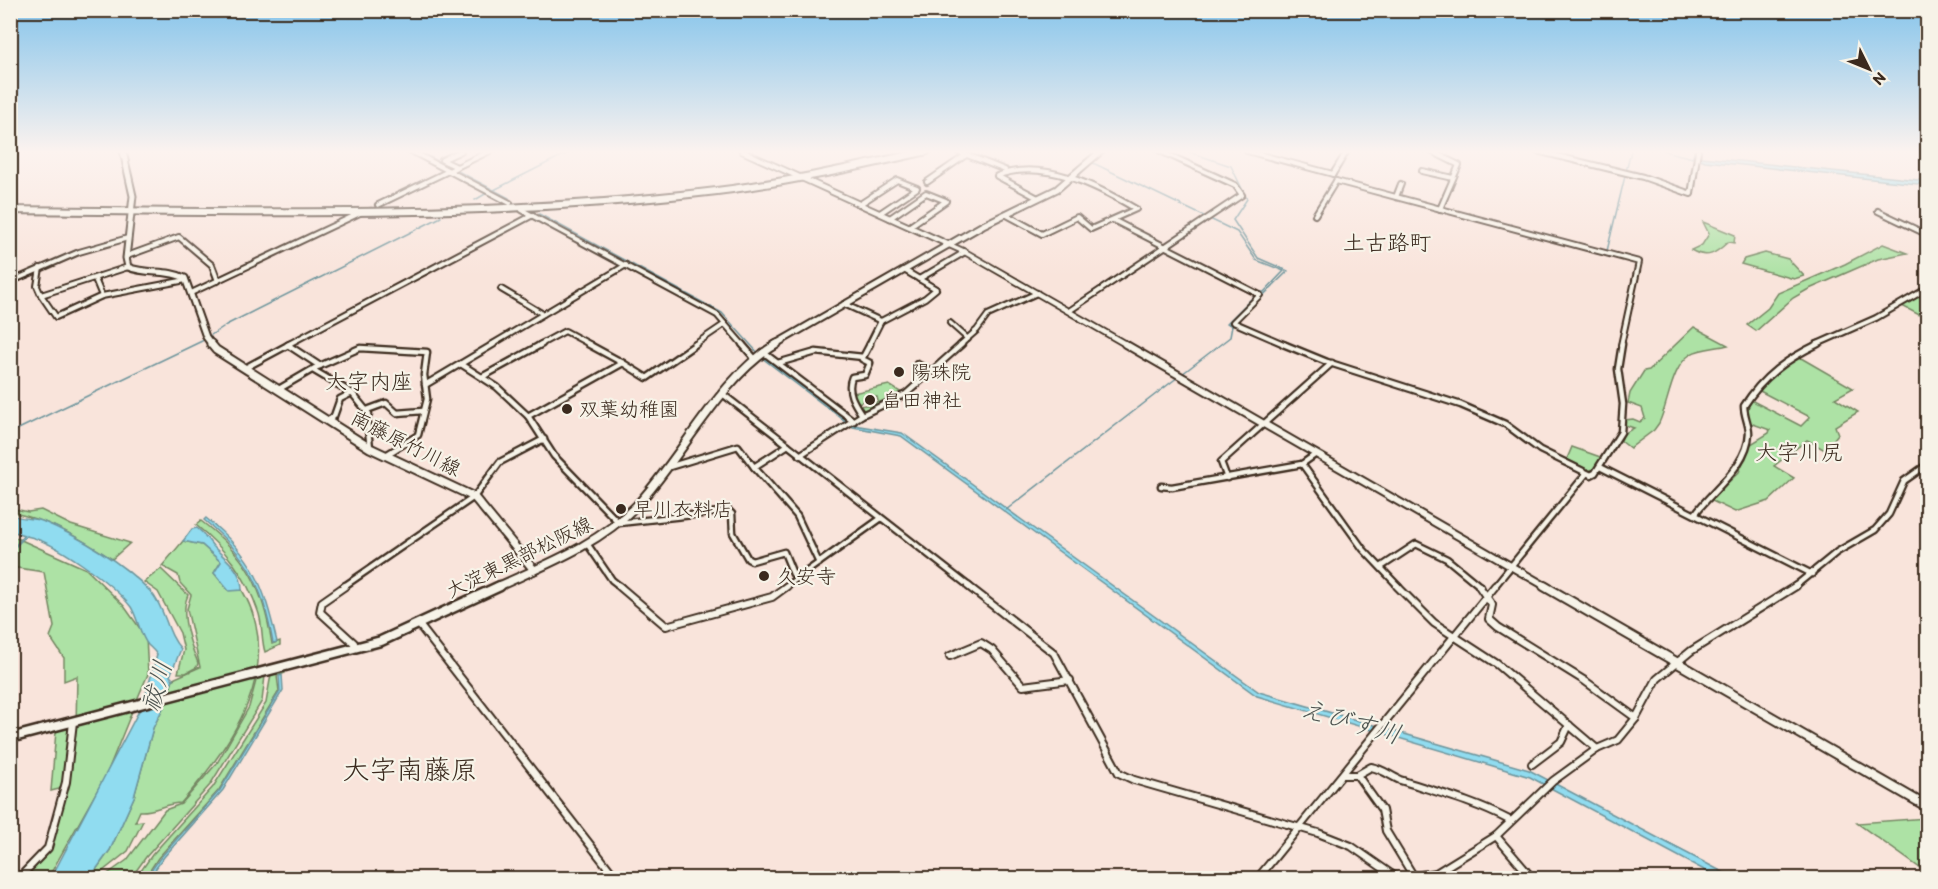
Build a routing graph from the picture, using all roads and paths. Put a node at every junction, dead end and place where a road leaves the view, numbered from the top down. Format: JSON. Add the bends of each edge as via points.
{"nodes":[{"id":1,"x":132,"y":192,"type":"edge"},
{"id":2,"x":404,"y":192,"type":"edge"},
{"id":3,"x":491,"y":192,"type":"edge"},
{"id":4,"x":679,"y":192,"type":"edge"},
{"id":5,"x":705,"y":192,"type":"edge"},
{"id":6,"x":834,"y":192,"type":"edge"},
{"id":7,"x":878,"y":192,"type":"edge"},
{"id":8,"x":910,"y":192,"type":"edge"},
{"id":9,"x":1028,"y":192,"type":"edge"},
{"id":10,"x":1050,"y":192,"type":"edge"},
{"id":11,"x":1107,"y":192,"type":"edge"},
{"id":12,"x":1240,"y":192,"type":"edge"},
{"id":13,"x":1329,"y":192,"type":"edge"},
{"id":14,"x":1379,"y":192,"type":"edge"},
{"id":15,"x":1398,"y":192,"type":"edge"},
{"id":16,"x":1447,"y":192,"type":"edge"},
{"id":17,"x":953,"y":196,"type":"dead end"},
{"id":18,"x":1396,"y":197,"type":"junction"},
{"id":19,"x":1038,"y":198,"type":"junction"},
{"id":20,"x":946,"y":201,"type":"junction"},
{"id":21,"x":510,"y":203,"type":"dead end"},
{"id":22,"x":860,"y":204,"type":"junction"},
{"id":23,"x":378,"y":205,"type":"tunnel mouth"},
{"id":24,"x":10,"y":208,"type":"edge"},
{"id":25,"x":132,"y":208,"type":"junction"},
{"id":26,"x":1440,"y":209,"type":"junction"},
{"id":27,"x":522,"y":210,"type":"dead end"},
{"id":28,"x":1878,"y":211,"type":"dead end"},
{"id":29,"x":362,"y":212,"type":"tunnel mouth"},
{"id":30,"x":880,"y":213,"type":"junction"},
{"id":31,"x":1005,"y":214,"type":"junction"},
{"id":32,"x":1315,"y":214,"type":"dead end"},
{"id":33,"x":533,"y":215,"type":"junction"},
{"id":34,"x":890,"y":218,"type":"junction"},
{"id":35,"x":1113,"y":220,"type":"junction"},
{"id":36,"x":910,"y":226,"type":"junction"},
{"id":37,"x":1928,"y":235,"type":"edge"},
{"id":38,"x":128,"y":238,"type":"junction"},
{"id":39,"x":951,"y":244,"type":"junction"},
{"id":40,"x":1165,"y":247,"type":"junction"},
{"id":41,"x":965,"y":252,"type":"junction"},
{"id":42,"x":127,"y":255,"type":"junction"},
{"id":43,"x":626,"y":265,"type":"junction"},
{"id":44,"x":128,"y":267,"type":"junction"},
{"id":45,"x":40,"y":268,"type":"junction"},
{"id":46,"x":904,"y":270,"type":"junction"},
{"id":47,"x":94,"y":279,"type":"junction"},
{"id":48,"x":919,"y":279,"type":"junction"},
{"id":49,"x":186,"y":280,"type":"junction"},
{"id":50,"x":218,"y":281,"type":"junction"},
{"id":51,"x":10,"y":282,"type":"edge"},
{"id":52,"x":1928,"y":288,"type":"edge"},
{"id":53,"x":501,"y":289,"type":"dead end"},
{"id":54,"x":1036,"y":293,"type":"junction"},
{"id":55,"x":191,"y":294,"type":"junction"},
{"id":56,"x":41,"y":295,"type":"junction"},
{"id":57,"x":102,"y":296,"type":"junction"},
{"id":58,"x":844,"y":304,"type":"junction"},
{"id":59,"x":1069,"y":311,"type":"junction"},
{"id":60,"x":543,"y":314,"type":"junction"},
{"id":61,"x":881,"y":321,"type":"junction"},
{"id":62,"x":950,"y":323,"type":"dead end"},
{"id":63,"x":725,"y":324,"type":"junction"},
{"id":64,"x":968,"y":339,"type":"junction"},
{"id":65,"x":288,"y":345,"type":"junction"},
{"id":66,"x":763,"y":352,"type":"junction"},
{"id":67,"x":863,"y":357,"type":"junction"},
{"id":68,"x":755,"y":359,"type":"junction"},
{"id":69,"x":623,"y":363,"type":"junction"},
{"id":70,"x":778,"y":363,"type":"junction"},
{"id":71,"x":1332,"y":363,"type":"junction"},
{"id":72,"x":461,"y":364,"type":"junction"},
{"id":73,"x":917,"y":364,"type":"dead end"},
{"id":74,"x":320,"y":366,"type":"junction"},
{"id":75,"x":245,"y":368,"type":"junction"},
{"id":76,"x":313,"y":370,"type":"junction"},
{"id":77,"x":932,"y":371,"type":"junction"},
{"id":78,"x":482,"y":377,"type":"junction"},
{"id":79,"x":424,"y":385,"type":"junction"},
{"id":80,"x":279,"y":389,"type":"junction"},
{"id":81,"x":352,"y":393,"type":"junction"},
{"id":82,"x":724,"y":395,"type":"junction"},
{"id":83,"x":367,"y":410,"type":"junction"},
{"id":84,"x":423,"y":411,"type":"junction"},
{"id":85,"x":862,"y":415,"type":"junction"},
{"id":86,"x":528,"y":416,"type":"junction"},
{"id":87,"x":328,"y":421,"type":"junction"},
{"id":88,"x":851,"y":422,"type":"junction"},
{"id":89,"x":1263,"y":423,"type":"junction"},
{"id":90,"x":544,"y":439,"type":"junction"},
{"id":91,"x":788,"y":445,"type":"junction"},
{"id":92,"x":370,"y":447,"type":"junction"},
{"id":93,"x":1316,"y":454,"type":"junction"},
{"id":94,"x":386,"y":455,"type":"junction"},
{"id":95,"x":800,"y":455,"type":"junction"},
{"id":96,"x":1302,"y":464,"type":"junction"},
{"id":97,"x":1928,"y":464,"type":"edge"},
{"id":98,"x":754,"y":466,"type":"junction"},
{"id":99,"x":1600,"y":467,"type":"junction"},
{"id":100,"x":666,"y":468,"type":"junction"},
{"id":101,"x":1586,"y":474,"type":"junction"},
{"id":102,"x":1227,"y":478,"type":"junction"},
{"id":103,"x":1161,"y":486,"type":"dead end"},
{"id":104,"x":474,"y":497,"type":"junction"},
{"id":105,"x":1695,"y":514,"type":"junction"},
{"id":106,"x":880,"y":519,"type":"junction"},
{"id":107,"x":619,"y":523,"type":"junction"},
{"id":108,"x":588,"y":545,"type":"junction"},
{"id":109,"x":819,"y":563,"type":"junction"},
{"id":110,"x":1382,"y":567,"type":"junction"},
{"id":111,"x":1511,"y":567,"type":"junction"},
{"id":112,"x":534,"y":570,"type":"junction"},
{"id":113,"x":1812,"y":574,"type":"junction"},
{"id":114,"x":799,"y":577,"type":"junction"},
{"id":115,"x":1488,"y":595,"type":"junction"},
{"id":116,"x":420,"y":626,"type":"junction"},
{"id":117,"x":1455,"y":636,"type":"junction"},
{"id":118,"x":355,"y":648,"type":"junction"},
{"id":119,"x":950,"y":656,"type":"dead end"},
{"id":120,"x":1678,"y":663,"type":"junction"},
{"id":121,"x":1070,"y":680,"type":"junction"},
{"id":122,"x":1636,"y":718,"type":"junction"},
{"id":123,"x":75,"y":719,"type":"junction"},
{"id":124,"x":1569,"y":725,"type":"junction"},
{"id":125,"x":10,"y":738,"type":"edge"},
{"id":126,"x":1597,"y":749,"type":"junction"},
{"id":127,"x":1532,"y":764,"type":"dead end"},
{"id":128,"x":1343,"y":775,"type":"junction"},
{"id":129,"x":1357,"y":775,"type":"junction"},
{"id":130,"x":1928,"y":807,"type":"edge"},
{"id":131,"x":1509,"y":820,"type":"junction"},
{"id":132,"x":1300,"y":827,"type":"junction"},
{"id":133,"x":1496,"y":836,"type":"junction"},
{"id":134,"x":1414,"y":877,"type":"junction"},
{"id":135,"x":19,"y":879,"type":"edge"},
{"id":136,"x":616,"y":879,"type":"edge"},
{"id":137,"x":1258,"y":879,"type":"edge"},
{"id":138,"x":1398,"y":879,"type":"edge"},
{"id":139,"x":1532,"y":879,"type":"edge"}],
"edges":[{"from":1,"to":25,"type":"main road"},
{"from":2,"to":23,"type":"street"},
{"from":3,"to":21,"type":"street"},
{"from":4,"to":25,"type":"highway","via":[[548,204]]},
{"from":5,"to":25,"type":"highway","via":[[552,207],[443,210]]},
{"from":6,"to":22,"type":"street"},
{"from":7,"to":22,"type":"street"},
{"from":8,"to":30,"type":"street"},
{"from":9,"to":19,"type":"street"},
{"from":10,"to":19,"type":"main road","name":"大淀東黒部松阪線"},
{"from":11,"to":35,"type":"street","via":[[1137,209]]},
{"from":12,"to":40,"type":"street","via":[[1242,196]]},
{"from":13,"to":32,"type":"street"},
{"from":14,"to":18,"type":"street"},
{"from":15,"to":18,"type":"street"},
{"from":16,"to":26,"type":"street"},
{"from":17,"to":20,"type":"street"},
{"from":18,"to":26,"type":"street"},
{"from":19,"to":31,"type":"main road","name":"大淀東黒部松阪線"},
{"from":20,"to":34,"type":"street","via":[[926,193]]},
{"from":20,"to":36,"type":"street"},
{"from":22,"to":30,"type":"street"},
{"from":24,"to":25,"type":"highway"},
{"from":25,"to":38,"type":"main road"},
{"from":26,"to":99,"type":"street","via":[[1639,262],[1618,369],[1623,405],[1621,432]]},
{"from":27,"to":33,"type":"street"},
{"from":28,"to":37,"type":"street"},
{"from":29,"to":50,"type":"street"},
{"from":30,"to":34,"type":"street"},
{"from":31,"to":35,"type":"street","via":[[1042,234],[1077,217],[1091,229]]},
{"from":31,"to":39,"type":"main road","name":"大淀東黒部松阪線"},
{"from":33,"to":43,"type":"street"},
{"from":33,"to":65,"type":"street"},
{"from":34,"to":36,"type":"street"},
{"from":35,"to":40,"type":"street"},
{"from":36,"to":39,"type":"street"},
{"from":38,"to":42,"type":"main road"},
{"from":38,"to":45,"type":"street"},
{"from":39,"to":41,"type":"street"},
{"from":39,"to":46,"type":"main road","name":"大淀東黒部松阪線"},
{"from":40,"to":59,"type":"street"},
{"from":40,"to":71,"type":"street","via":[[1257,294],[1235,324]]},
{"from":41,"to":48,"type":"street"},
{"from":41,"to":54,"type":"street"},
{"from":42,"to":44,"type":"main road"},
{"from":42,"to":50,"type":"street","via":[[180,237],[212,264]]},
{"from":43,"to":60,"type":"street"},
{"from":43,"to":63,"type":"street","via":[[717,315]]},
{"from":44,"to":47,"type":"street"},
{"from":44,"to":49,"type":"main road","via":[[142,272],[175,273]]},
{"from":45,"to":51,"type":"street"},
{"from":45,"to":56,"type":"street","via":[[37,286]]},
{"from":46,"to":48,"type":"street"},
{"from":46,"to":58,"type":"main road","name":"大淀東黒部松阪線"},
{"from":47,"to":56,"type":"street"},
{"from":47,"to":57,"type":"street"},
{"from":48,"to":61,"type":"street","via":[[936,288]]},
{"from":49,"to":55,"type":"main road","name":"南藤原竹川線"},
{"from":49,"to":57,"type":"street"},
{"from":50,"to":55,"type":"street"},
{"from":52,"to":105,"type":"street","via":[[1858,327],[1787,359],[1760,380],[1744,406],[1749,436],[1739,462],[1730,478],[1705,499]]},
{"from":53,"to":60,"type":"street"},
{"from":54,"to":59,"type":"street"},
{"from":54,"to":64,"type":"street","via":[[990,314]]},
{"from":55,"to":75,"type":"main road","name":"南藤原竹川線","via":[[206,338],[216,350]]},
{"from":56,"to":57,"type":"street","via":[[56,317]]},
{"from":58,"to":61,"type":"street"},
{"from":58,"to":66,"type":"main road","name":"大淀東黒部松阪線"},
{"from":59,"to":89,"type":"street"},
{"from":60,"to":72,"type":"street"},
{"from":61,"to":67,"type":"street"},
{"from":62,"to":64,"type":"street"},
{"from":63,"to":68,"type":"street"},
{"from":63,"to":69,"type":"street","via":[[647,378]]},
{"from":64,"to":77,"type":"street"},
{"from":65,"to":74,"type":"street"},
{"from":65,"to":75,"type":"street"},
{"from":66,"to":68,"type":"main road","name":"大淀東黒部松阪線"},
{"from":66,"to":70,"type":"street"},
{"from":67,"to":70,"type":"street","via":[[816,352]]},
{"from":67,"to":85,"type":"street","via":[[870,363],[865,375],[852,377],[849,383],[854,404]]},
{"from":68,"to":82,"type":"main road","name":"大淀東黒部松阪線"},
{"from":69,"to":78,"type":"street","via":[[568,331]]},
{"from":69,"to":86,"type":"street"},
{"from":70,"to":88,"type":"street"},
{"from":71,"to":89,"type":"street"},
{"from":71,"to":101,"type":"street","via":[[1461,405],[1505,424],[1540,450]]},
{"from":72,"to":78,"type":"street"},
{"from":72,"to":79,"type":"street"},
{"from":73,"to":77,"type":"street"},
{"from":74,"to":76,"type":"street"},
{"from":74,"to":79,"type":"street","via":[[360,348],[424,351],[428,354]]},
{"from":75,"to":80,"type":"main road","name":"南藤原竹川線"},
{"from":76,"to":80,"type":"street"},
{"from":76,"to":81,"type":"street"},
{"from":77,"to":85,"type":"street","via":[[903,397]]},
{"from":78,"to":86,"type":"street"},
{"from":79,"to":84,"type":"street","via":[[427,399]]},
{"from":80,"to":87,"type":"main road","name":"南藤原竹川線"},
{"from":81,"to":83,"type":"street"},
{"from":81,"to":87,"type":"street","via":[[340,399]]},
{"from":82,"to":91,"type":"street"},
{"from":82,"to":100,"type":"main road","name":"大淀東黒部松阪線"},
{"from":83,"to":84,"type":"street","via":[[386,403],[400,415]]},
{"from":83,"to":92,"type":"street"},
{"from":84,"to":94,"type":"street","via":[[418,435]]},
{"from":85,"to":88,"type":"street"},
{"from":86,"to":90,"type":"street"},
{"from":87,"to":92,"type":"main road","name":"南藤原竹川線"},
{"from":88,"to":95,"type":"street"},
{"from":89,"to":93,"type":"street"},
{"from":89,"to":102,"type":"street","via":[[1221,462]]},
{"from":90,"to":104,"type":"street","via":[[500,462]]},
{"from":90,"to":107,"type":"street","via":[[554,456]]},
{"from":91,"to":95,"type":"street"},
{"from":91,"to":98,"type":"street"},
{"from":92,"to":94,"type":"main road","name":"南藤原竹川線"},
{"from":93,"to":96,"type":"street"},
{"from":93,"to":111,"type":"street"},
{"from":94,"to":104,"type":"main road","name":"南藤原竹川線"},
{"from":95,"to":106,"type":"street"},
{"from":96,"to":102,"type":"street"},
{"from":96,"to":110,"type":"street","via":[[1345,527]]},
{"from":97,"to":113,"type":"street","via":[[1904,481],[1884,522],[1837,552]]},
{"from":98,"to":100,"type":"street","via":[[738,446]]},
{"from":98,"to":109,"type":"street","via":[[804,526]]},
{"from":99,"to":101,"type":"street","via":[[1595,473]]},
{"from":99,"to":105,"type":"street"},
{"from":100,"to":107,"type":"main road","name":"大淀東黒部松阪線"},
{"from":101,"to":111,"type":"street"},
{"from":102,"to":103,"type":"street"},
{"from":104,"to":112,"type":"main road","name":"南藤原竹川線"},
{"from":104,"to":118,"type":"street","via":[[322,602],[320,612]]},
{"from":105,"to":113,"type":"street"},
{"from":106,"to":109,"type":"street"},
{"from":106,"to":121,"type":"street","via":[[1053,651]]},
{"from":107,"to":108,"type":"main road","name":"大淀東黒部松阪線"},
{"from":107,"to":114,"type":"street","via":[[729,511],[734,533],[748,559],[784,552],[793,574]]},
{"from":108,"to":112,"type":"main road","name":"大淀東黒部松阪線"},
{"from":108,"to":114,"type":"street","via":[[612,580],[666,626],[772,597]]},
{"from":109,"to":114,"type":"street"},
{"from":110,"to":115,"type":"street","via":[[1416,544],[1425,546],[1448,560]]},
{"from":110,"to":117,"type":"street","via":[[1421,611]]},
{"from":111,"to":115,"type":"street"},
{"from":111,"to":120,"type":"street"},
{"from":112,"to":116,"type":"main road","name":"大淀東黒部松阪線"},
{"from":113,"to":120,"type":"street","via":[[1712,636]]},
{"from":115,"to":117,"type":"street"},
{"from":115,"to":122,"type":"street","via":[[1492,604],[1489,618],[1496,626]]},
{"from":116,"to":118,"type":"main road","name":"大淀東黒部松阪線"},
{"from":116,"to":136,"type":"street"},
{"from":117,"to":124,"type":"street","via":[[1497,664]]},
{"from":117,"to":128,"type":"street"},
{"from":118,"to":123,"type":"main road","name":"大淀東黒部松阪線"},
{"from":119,"to":121,"type":"street","via":[[981,643],[1023,686]]},
{"from":120,"to":122,"type":"street","via":[[1657,679]]},
{"from":120,"to":130,"type":"street"},
{"from":121,"to":132,"type":"street","via":[[1119,773]]},
{"from":122,"to":126,"type":"street","via":[[1618,740]]},
{"from":123,"to":125,"type":"main road","name":"大淀東黒部松阪線"},
{"from":123,"to":135,"type":"street","via":[[66,782],[48,848]]},
{"from":124,"to":126,"type":"street"},
{"from":124,"to":127,"type":"street","via":[[1561,742]]},
{"from":126,"to":131,"type":"street"},
{"from":128,"to":129,"type":"street"},
{"from":128,"to":132,"type":"street"},
{"from":129,"to":131,"type":"street","via":[[1371,767],[1382,768],[1396,778]]},
{"from":129,"to":134,"type":"street","via":[[1382,810],[1386,831]]},
{"from":131,"to":133,"type":"street"},
{"from":132,"to":137,"type":"street"},
{"from":132,"to":138,"type":"street","via":[[1351,846]]},
{"from":133,"to":134,"type":"street","via":[[1449,867]]},
{"from":133,"to":139,"type":"street"},
{"from":134,"to":138,"type":"street"}]}
